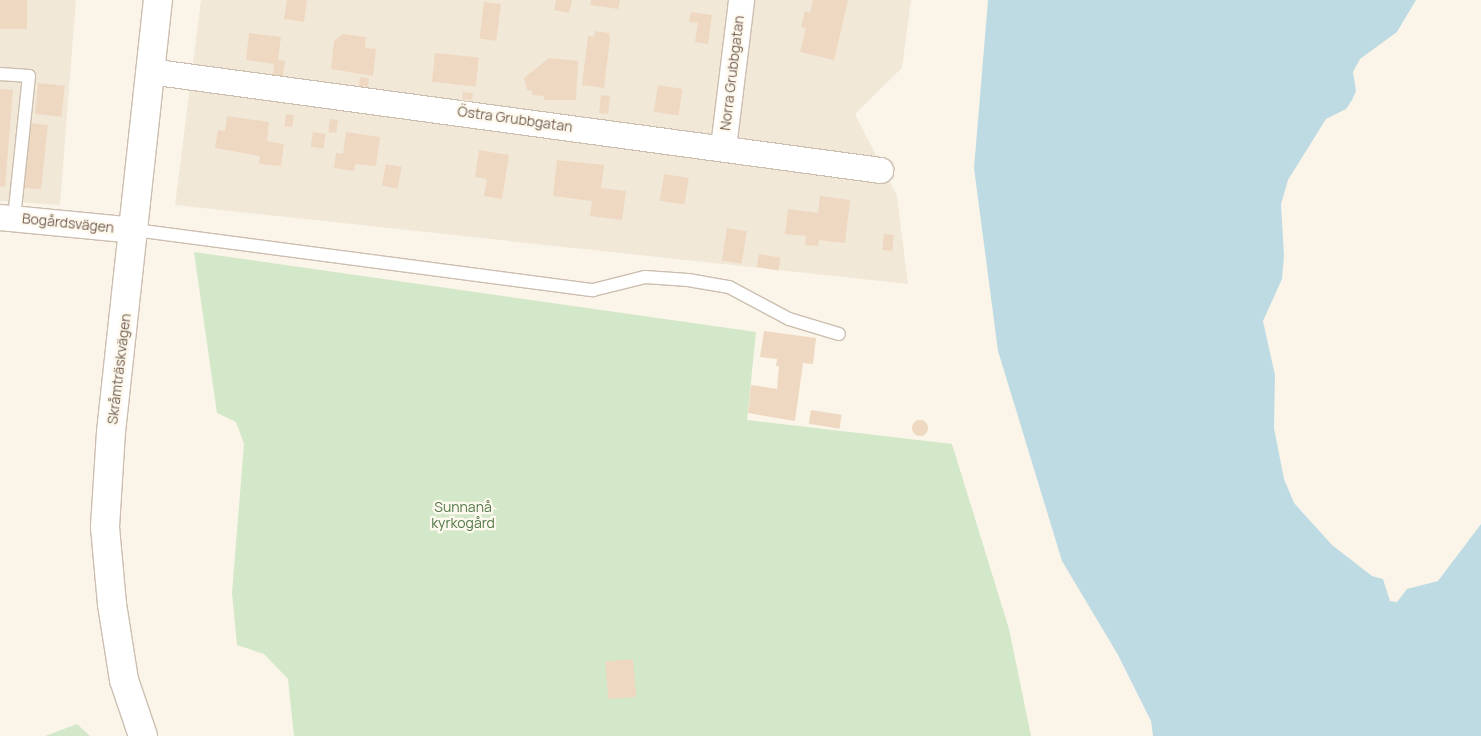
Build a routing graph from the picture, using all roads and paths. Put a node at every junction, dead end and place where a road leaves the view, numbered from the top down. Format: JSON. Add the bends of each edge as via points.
{"nodes":[{"id":1,"x":158,"y":0,"type":"edge"},
{"id":2,"x":741,"y":0,"type":"edge"},
{"id":3,"x":149,"y":71,"type":"junction"},
{"id":4,"x":0,"y":74,"type":"edge"},
{"id":5,"x":724,"y":147,"type":"junction"},
{"id":6,"x":880,"y":170,"type":"dead end"},
{"id":7,"x":7,"y":217,"type":"edge"},
{"id":8,"x":135,"y":230,"type":"junction"},
{"id":9,"x":839,"y":334,"type":"dead end"},
{"id":10,"x":143,"y":736,"type":"edge"}],
"edges":[{"from":1,"to":3,"type":"main road","name":"Skråmträskvägen"},
{"from":2,"to":5,"type":"street","name":"Norra Grubbgatan"},
{"from":3,"to":5,"type":"street","name":"Östra Grubbgatan"},
{"from":3,"to":8,"type":"main road","name":"Skråmträskvägen"},
{"from":4,"to":7,"type":"lane","via":[[29,76]]},
{"from":5,"to":6,"type":"street","name":"Östra Grubbgatan"},
{"from":7,"to":8,"type":"street","name":"Bogårdsvägen"},
{"from":8,"to":9,"type":"lane","via":[[593,290],[645,277],[688,280],[729,287],[789,319]]},
{"from":8,"to":10,"type":"main road","name":"Skråmträskvägen","via":[[111,432],[105,527],[112,604],[124,680]]}]}
